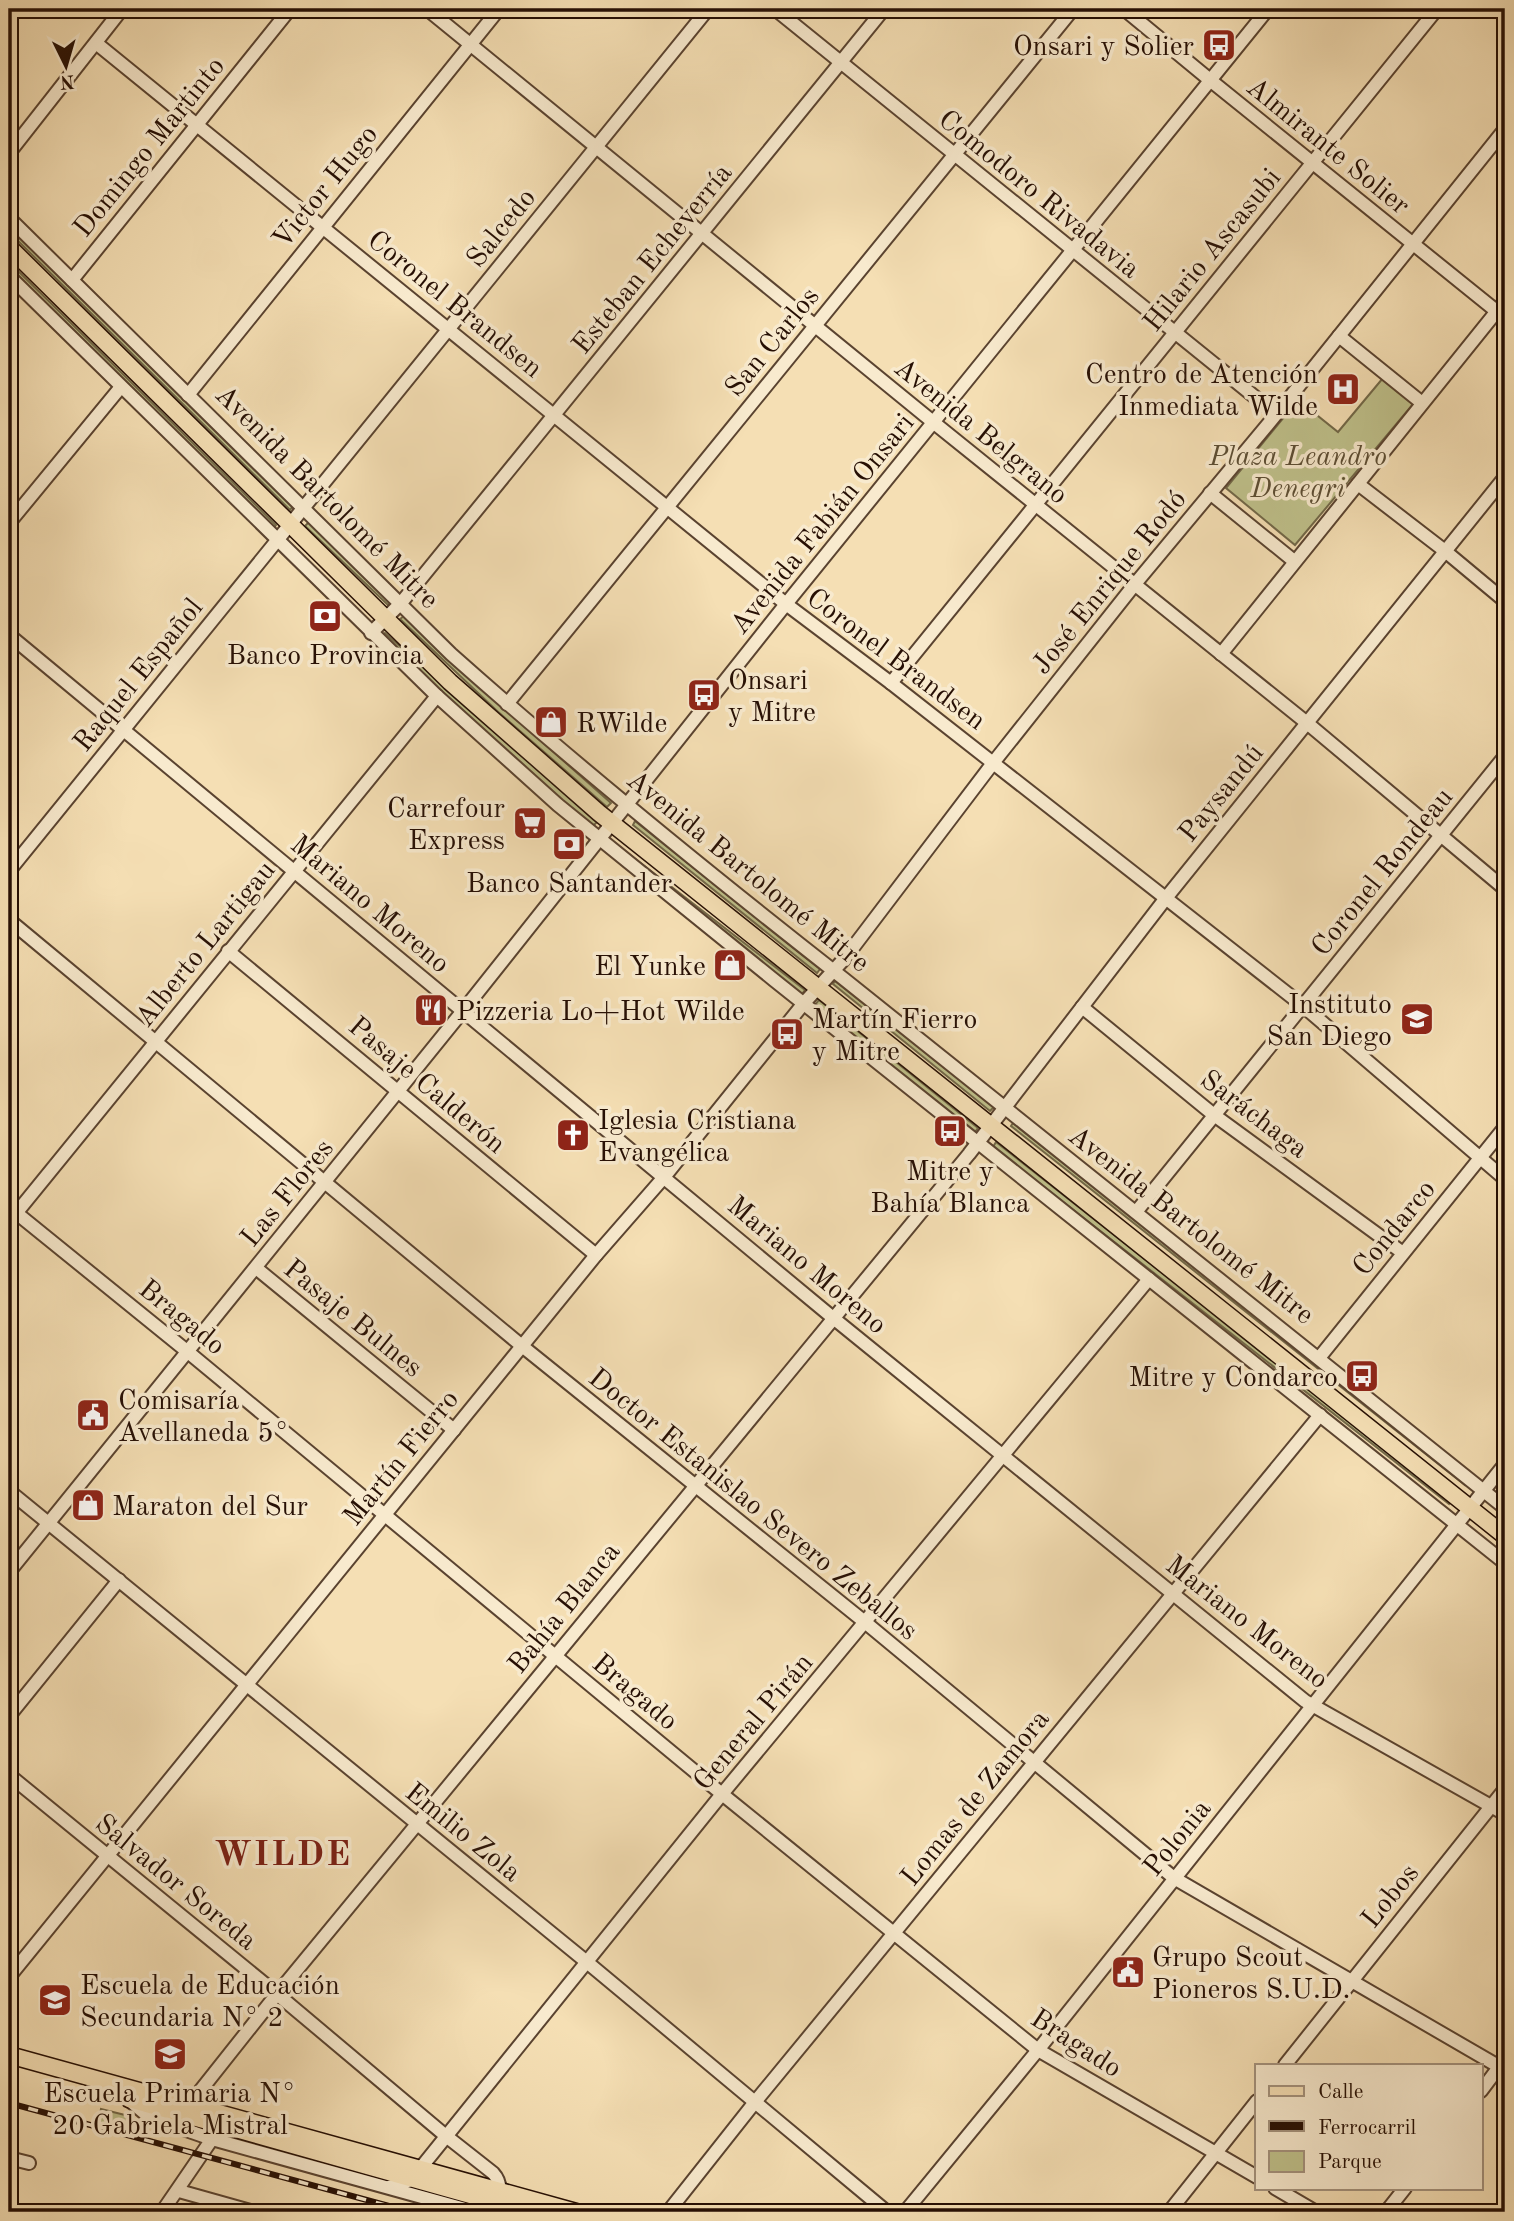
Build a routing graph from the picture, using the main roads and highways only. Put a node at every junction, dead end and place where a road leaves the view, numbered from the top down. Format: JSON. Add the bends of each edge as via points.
{"nodes":[{"id":1,"x":9,"y":247,"type":"edge"},
{"id":2,"x":1505,"y":1536,"type":"edge"},
{"id":3,"x":9,"y":2055,"type":"edge"},
{"id":4,"x":9,"y":2067,"type":"edge"},
{"id":5,"x":415,"y":2174,"type":"junction"},
{"id":6,"x":494,"y":2202,"type":"edge"},
{"id":7,"x":531,"y":2212,"type":"edge"},
{"id":8,"x":576,"y":2212,"type":"edge"}],
"edges":[{"from":1,"to":2,"type":"main road","name":"Avenida Bartolomé Mitre","via":[[450,682],[612,823]]},
{"from":3,"to":5,"type":"main road"},
{"from":4,"to":5,"type":"main road"},
{"from":5,"to":6,"type":"main road"},
{"from":6,"to":7,"type":"main road"},
{"from":6,"to":8,"type":"main road"}]}
